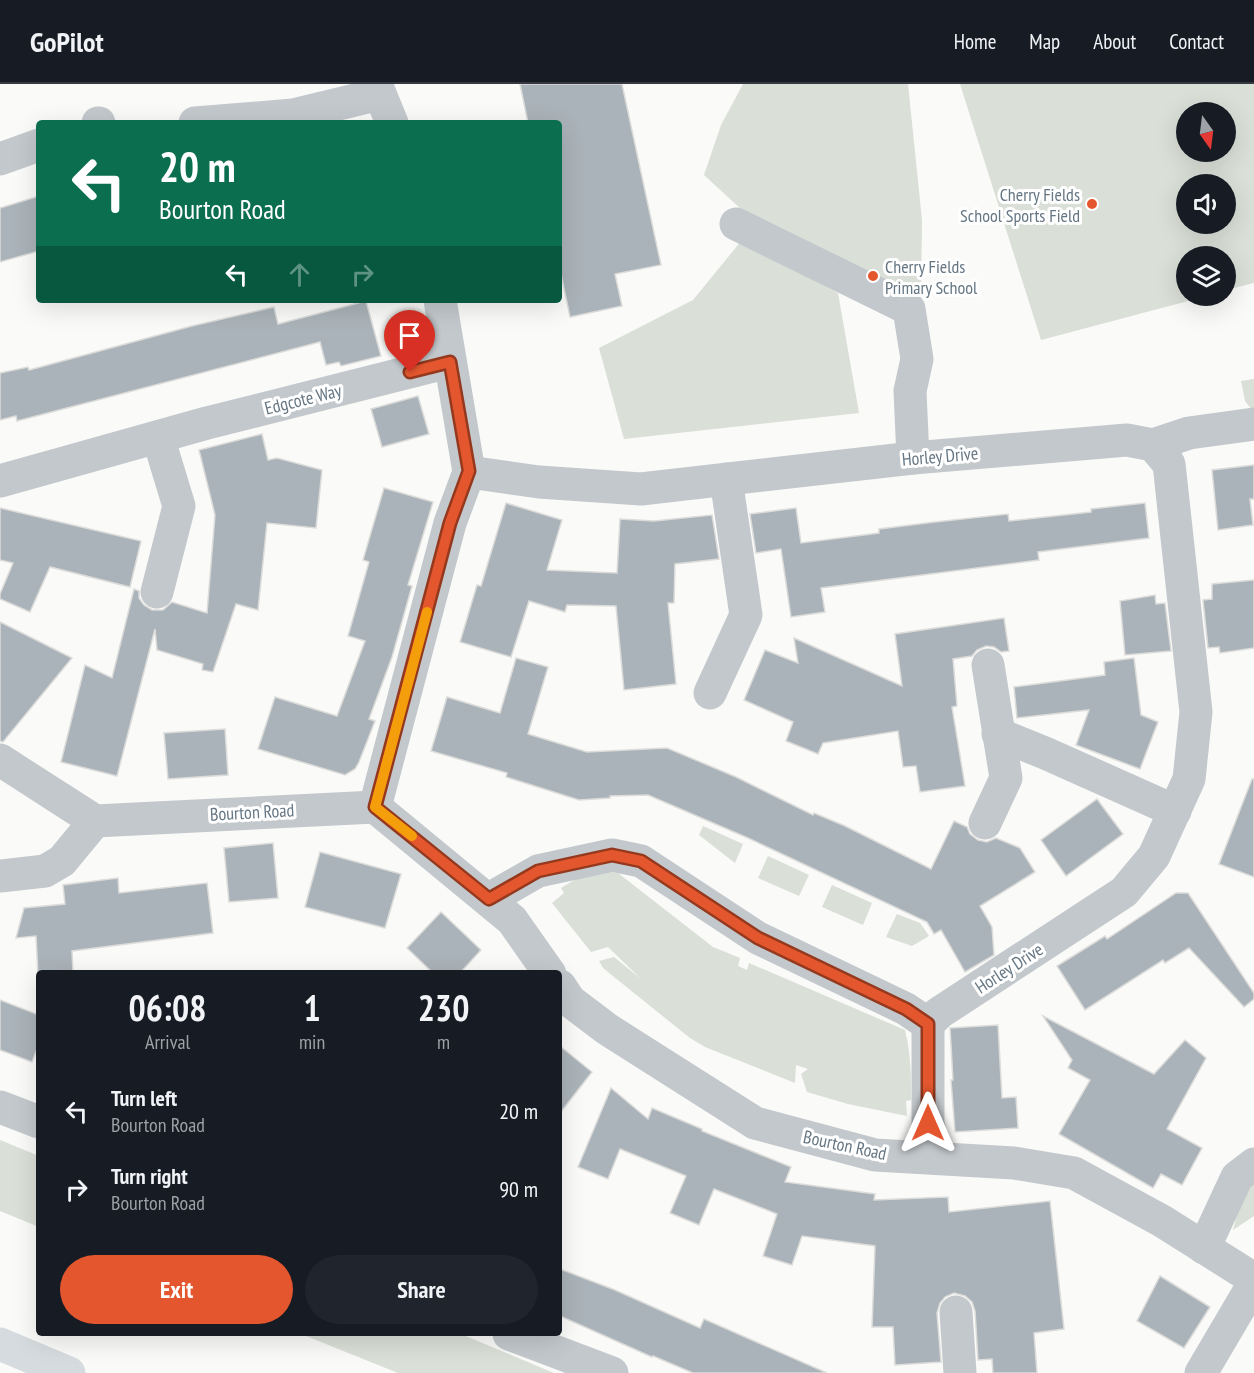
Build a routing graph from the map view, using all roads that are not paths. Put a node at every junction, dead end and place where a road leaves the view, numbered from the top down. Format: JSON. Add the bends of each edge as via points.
{"nodes":[{"id":1,"x":378,"y":89,"type":"edge"},
{"id":2,"x":232,"y":120,"type":"edge"},
{"id":3,"x":391,"y":120,"type":"edge"},
{"id":4,"x":36,"y":146,"type":"edge"},
{"id":5,"x":0,"y":159,"type":"edge"},
{"id":6,"x":736,"y":224,"type":"dead end"},
{"id":7,"x":440,"y":303,"type":"edge"},
{"id":8,"x":450,"y":362,"type":"junction"},
{"id":9,"x":1254,"y":424,"type":"edge"},
{"id":10,"x":158,"y":437,"type":"junction"},
{"id":11,"x":1153,"y":445,"type":"junction"},
{"id":12,"x":913,"y":458,"type":"junction"},
{"id":13,"x":469,"y":471,"type":"junction"},
{"id":14,"x":726,"y":479,"type":"junction"},
{"id":15,"x":0,"y":481,"type":"edge"},
{"id":16,"x":157,"y":592,"type":"dead end"},
{"id":17,"x":988,"y":665,"type":"dead end"},
{"id":18,"x":710,"y":693,"type":"dead end"},
{"id":19,"x":998,"y":734,"type":"junction"},
{"id":20,"x":0,"y":760,"type":"edge"},
{"id":21,"x":375,"y":807,"type":"junction"},
{"id":22,"x":1174,"y":812,"type":"junction"},
{"id":23,"x":95,"y":821,"type":"junction"},
{"id":24,"x":985,"y":824,"type":"dead end"},
{"id":25,"x":0,"y":876,"type":"edge"},
{"id":26,"x":489,"y":899,"type":"junction"},
{"id":27,"x":547,"y":970,"type":"edge"},
{"id":28,"x":562,"y":989,"type":"edge"},
{"id":29,"x":928,"y":1024,"type":"junction"},
{"id":30,"x":0,"y":1107,"type":"edge"},
{"id":31,"x":36,"y":1121,"type":"edge"},
{"id":32,"x":935,"y":1158,"type":"junction"},
{"id":33,"x":1254,"y":1164,"type":"edge"},
{"id":34,"x":1204,"y":1248,"type":"junction"},
{"id":35,"x":1254,"y":1281,"type":"edge"},
{"id":36,"x":956,"y":1312,"type":"dead end"},
{"id":37,"x":514,"y":1336,"type":"edge"},
{"id":38,"x":0,"y":1344,"type":"edge"},
{"id":39,"x":69,"y":1373,"type":"edge"},
{"id":40,"x":612,"y":1373,"type":"edge"},
{"id":41,"x":960,"y":1373,"type":"edge"},
{"id":42,"x":1201,"y":1373,"type":"edge"}],
"edges":[{"from":1,"to":2,"type":"street","via":[[293,115]]},
{"from":1,"to":3,"type":"street"},
{"from":4,"to":5,"type":"street"},
{"from":6,"to":12,"type":"street","via":[[909,309],[917,359],[910,391]]},
{"from":7,"to":8,"type":"street"},
{"from":8,"to":10,"type":"street","name":"Edgcote Way"},
{"from":8,"to":13,"type":"street"},
{"from":9,"to":11,"type":"street","name":"Horley Drive","via":[[1189,433]]},
{"from":10,"to":15,"type":"street","name":"Edgcote Way"},
{"from":10,"to":16,"type":"street","via":[[179,506]]},
{"from":11,"to":12,"type":"street","name":"Horley Drive","via":[[1127,440]]},
{"from":11,"to":22,"type":"street","name":"Horley Drive","via":[[1169,464],[1196,712],[1189,779]]},
{"from":12,"to":14,"type":"street","name":"Horley Drive"},
{"from":13,"to":14,"type":"street","name":"Horley Drive","via":[[539,482],[641,489]]},
{"from":13,"to":21,"type":"street","via":[[450,523]]},
{"from":14,"to":18,"type":"street","via":[[746,615]]},
{"from":17,"to":19,"type":"street"},
{"from":19,"to":22,"type":"street"},
{"from":19,"to":24,"type":"street","via":[[1006,778]]},
{"from":20,"to":23,"type":"street"},
{"from":21,"to":23,"type":"street","name":"Bourton Road"},
{"from":21,"to":26,"type":"street"},
{"from":22,"to":29,"type":"street","name":"Horley Drive","via":[[1154,856],[1124,892]]},
{"from":23,"to":25,"type":"street","via":[[62,861],[45,871]]},
{"from":26,"to":27,"type":"street","via":[[512,920]]},
{"from":26,"to":29,"type":"street","via":[[538,871],[612,855],[641,861],[758,938],[906,1009]]},
{"from":28,"to":32,"type":"street","name":"Bourton Road","via":[[570,1000],[607,1029],[755,1123],[875,1155]]},
{"from":29,"to":32,"type":"street","via":[[928,1123]]},
{"from":30,"to":31,"type":"street"},
{"from":32,"to":34,"type":"street","name":"Bourton Road","via":[[1014,1163],[1074,1173]]},
{"from":33,"to":34,"type":"street","via":[[1237,1177]]},
{"from":34,"to":35,"type":"street","name":"Bourton Road"},
{"from":35,"to":42,"type":"street"},
{"from":36,"to":41,"type":"street"},
{"from":37,"to":40,"type":"street"},
{"from":38,"to":39,"type":"highway"}]}
